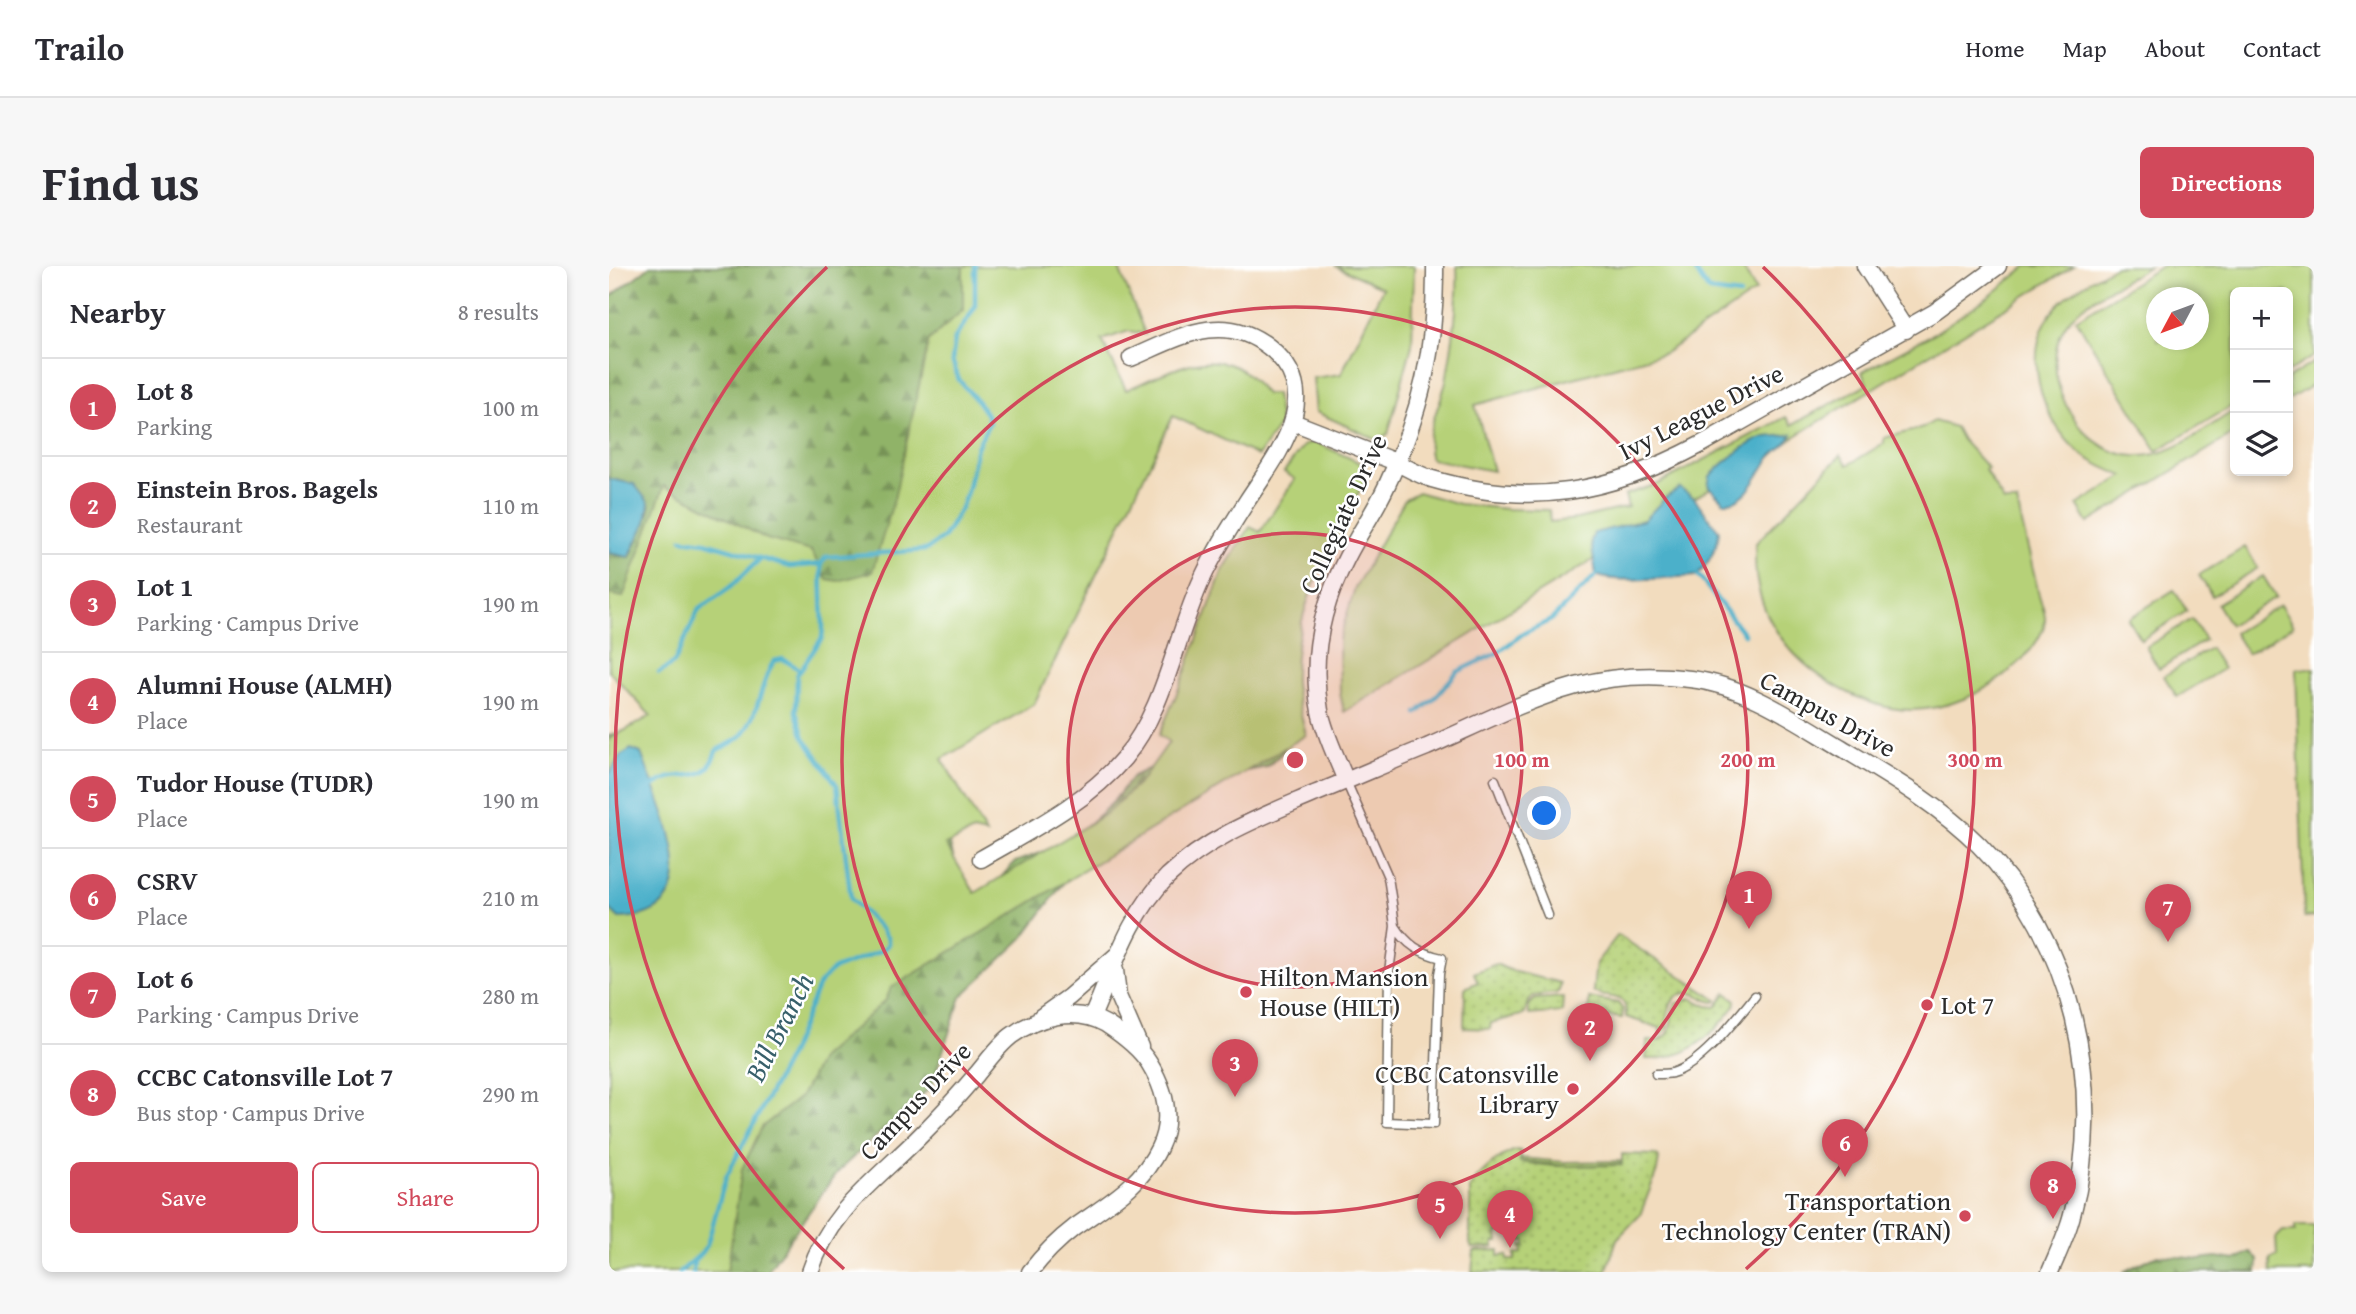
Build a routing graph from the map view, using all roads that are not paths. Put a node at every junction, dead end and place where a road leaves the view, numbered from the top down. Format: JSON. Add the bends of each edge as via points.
{"nodes":[{"id":1,"x":1435,"y":266,"type":"edge"},
{"id":2,"x":1865,"y":266,"type":"edge"},
{"id":3,"x":1998,"y":266,"type":"edge"},
{"id":4,"x":1906,"y":330,"type":"junction"},
{"id":5,"x":1131,"y":358,"type":"dead end"},
{"id":6,"x":1293,"y":422,"type":"junction"},
{"id":7,"x":1397,"y":463,"type":"junction"},
{"id":8,"x":1495,"y":780,"type":"dead end"},
{"id":9,"x":1346,"y":781,"type":"junction"},
{"id":10,"x":981,"y":859,"type":"dead end"},
{"id":11,"x":1548,"y":915,"type":"dead end"},
{"id":12,"x":1395,"y":926,"type":"junction"},
{"id":13,"x":1116,"y":960,"type":"junction"},
{"id":14,"x":1755,"y":996,"type":"dead end"},
{"id":15,"x":1093,"y":1017,"type":"junction"},
{"id":16,"x":1032,"y":1023,"type":"junction"},
{"id":17,"x":1146,"y":1059,"type":"junction"},
{"id":18,"x":1655,"y":1074,"type":"dead end"},
{"id":19,"x":810,"y":1272,"type":"edge"},
{"id":20,"x":1030,"y":1272,"type":"edge"},
{"id":21,"x":2050,"y":1272,"type":"edge"}],
"edges":[{"from":1,"to":7,"type":"street","name":"Collegiate Drive","via":[[1431,352],[1420,402]]},
{"from":2,"to":4,"type":"street"},
{"from":3,"to":4,"type":"street","name":"Ivy League Drive"},
{"from":4,"to":7,"type":"street","name":"Ivy League Drive","via":[[1663,465],[1596,488],[1496,491],[1428,478]]},
{"from":5,"to":6,"type":"street","via":[[1194,332],[1234,329],[1271,349],[1286,367],[1296,386]]},
{"from":6,"to":7,"type":"street","name":"Ivy League Drive"},
{"from":6,"to":10,"type":"street","via":[[1206,570],[1140,735],[1097,785]]},
{"from":7,"to":9,"type":"street","name":"Collegiate Drive","via":[[1333,583],[1323,615],[1317,653],[1320,711]]},
{"from":8,"to":11,"type":"lane"},
{"from":9,"to":12,"type":"lane","via":[[1388,877]]},
{"from":9,"to":13,"type":"street","name":"Campus Drive","via":[[1221,835],[1193,854],[1146,901]]},
{"from":9,"to":21,"type":"street","name":"Campus Drive","via":[[1575,686],[1618,677],[1658,676],[1695,679],[1768,705],[1941,811],[1981,846],[2029,909],[2066,988],[2078,1038],[2084,1084],[2083,1161],[2073,1213]]},
{"from":12,"to":12,"type":"lane","via":[[1389,972],[1387,1122],[1434,1124],[1442,958],[1417,950]]},
{"from":13,"to":15,"type":"street","name":"Campus Drive"},
{"from":13,"to":16,"type":"street"},
{"from":13,"to":17,"type":"street","via":[[1118,996]]},
{"from":14,"to":18,"type":"lane","via":[[1688,1065],[1672,1073]]},
{"from":15,"to":16,"type":"street","name":"Campus Drive","via":[[1064,1015]]},
{"from":15,"to":17,"type":"street","via":[[1131,1042]]},
{"from":16,"to":19,"type":"street","name":"Campus Drive","via":[[1011,1036],[947,1108],[848,1205],[830,1226]]},
{"from":17,"to":20,"type":"street","via":[[1164,1094],[1166,1125],[1160,1147],[1124,1193],[1052,1246]]}]}
